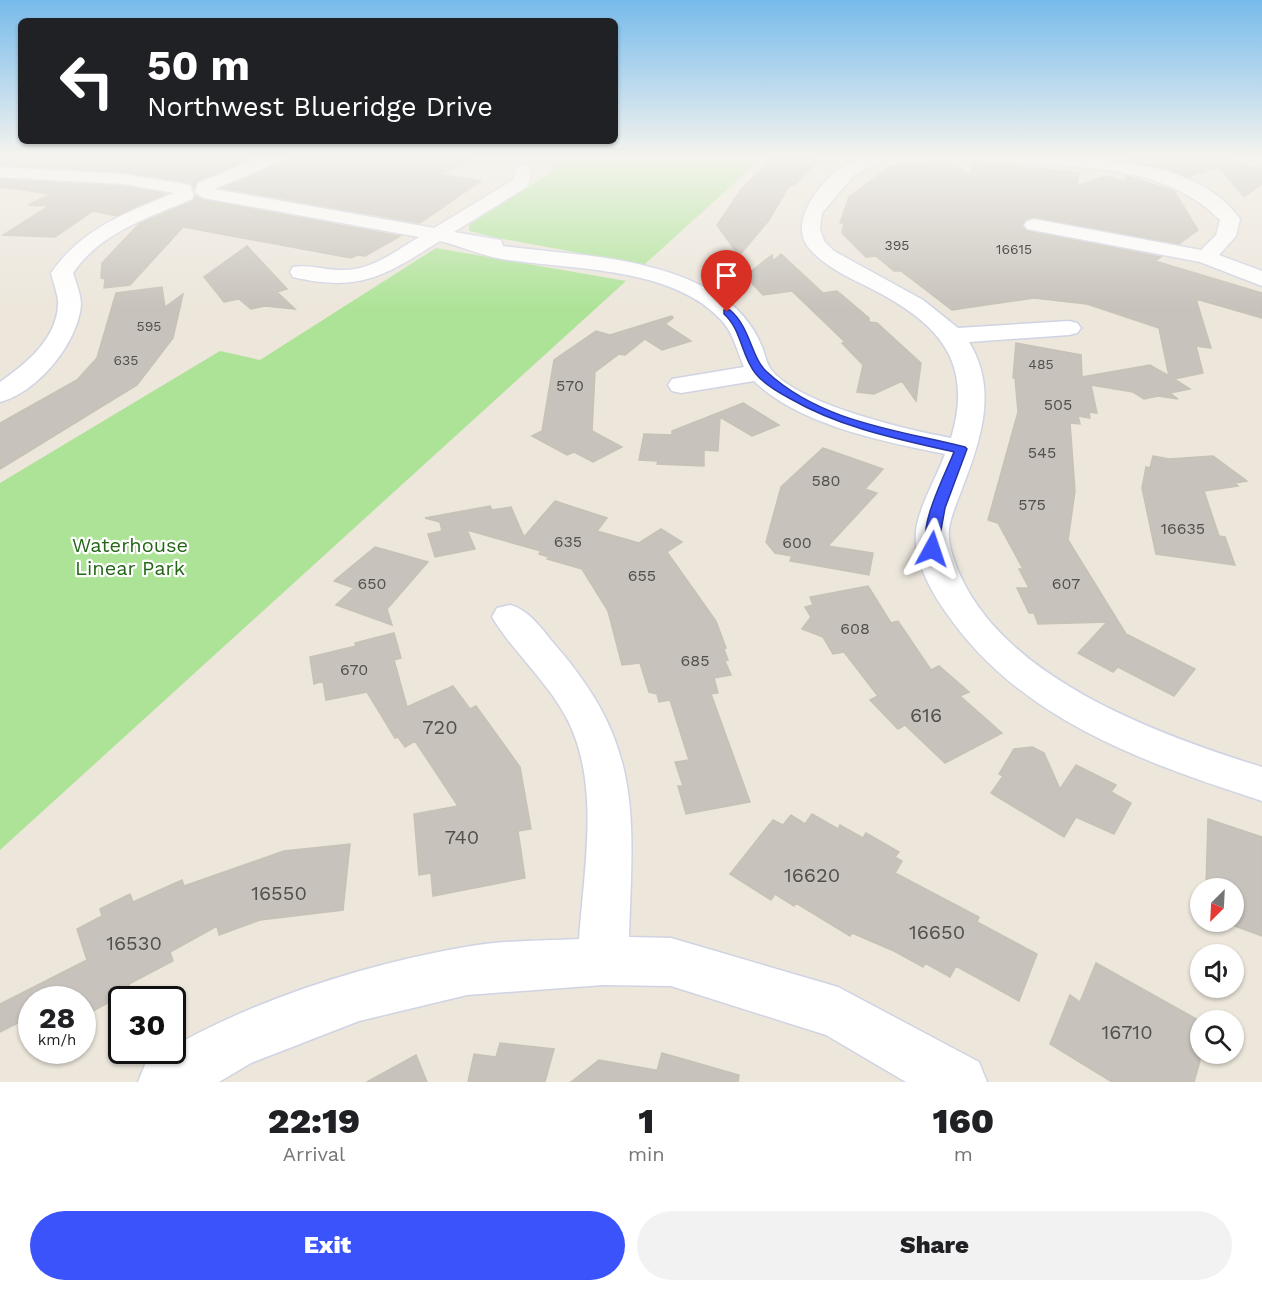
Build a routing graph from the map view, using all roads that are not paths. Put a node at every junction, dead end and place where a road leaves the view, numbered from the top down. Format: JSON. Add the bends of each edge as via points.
{"nodes":[{"id":1,"x":157,"y":207,"type":"edge"},
{"id":2,"x":287,"y":207,"type":"edge"},
{"id":3,"x":480,"y":207,"type":"edge"},
{"id":4,"x":816,"y":207,"type":"edge"},
{"id":5,"x":1216,"y":207,"type":"edge"},
{"id":6,"x":1034,"y":225,"type":"dead end"},
{"id":7,"x":436,"y":234,"type":"junction"},
{"id":8,"x":1205,"y":257,"type":"junction"},
{"id":9,"x":302,"y":272,"type":"dead end"},
{"id":10,"x":1262,"y":279,"type":"edge"},
{"id":11,"x":1069,"y":328,"type":"dead end"},
{"id":12,"x":953,"y":336,"type":"junction"},
{"id":13,"x":760,"y":372,"type":"junction"},
{"id":14,"x":681,"y":385,"type":"dead end"},
{"id":15,"x":0,"y":393,"type":"edge"},
{"id":16,"x":961,"y":449,"type":"junction"},
{"id":17,"x":510,"y":617,"type":"dead end"},
{"id":18,"x":1262,"y":784,"type":"edge"},
{"id":19,"x":603,"y":961,"type":"junction"},
{"id":20,"x":166,"y":1082,"type":"edge"},
{"id":21,"x":959,"y":1082,"type":"edge"}],
"edges":[{"from":1,"to":15,"type":"street","via":[[104,231],[79,249],[62,273],[69,303],[65,329],[39,365]]},
{"from":2,"to":7,"type":"street"},
{"from":3,"to":7,"type":"street"},
{"from":4,"to":12,"type":"street","via":[[811,216],[812,239],[838,265],[892,291]]},
{"from":5,"to":8,"type":"street","via":[[1230,219],[1231,228]]},
{"from":6,"to":8,"type":"street"},
{"from":7,"to":9,"type":"street","via":[[362,277],[344,279]]},
{"from":7,"to":13,"type":"street","via":[[491,249],[666,280],[717,303],[737,321]]},
{"from":8,"to":10,"type":"street"},
{"from":11,"to":12,"type":"street"},
{"from":12,"to":16,"type":"street","via":[[968,366],[973,405]]},
{"from":13,"to":14,"type":"street"},
{"from":13,"to":16,"type":"street","via":[[819,411],[878,432]]},
{"from":16,"to":18,"type":"street","via":[[938,508],[932,549],[952,594],[973,625],[1028,676],[1117,732],[1169,754]]},
{"from":17,"to":19,"type":"street","via":[[569,688],[598,744],[608,803]]},
{"from":19,"to":20,"type":"street","via":[[467,971],[359,996],[235,1042]]},
{"from":19,"to":21,"type":"street","via":[[671,962],[838,1013]]}]}
